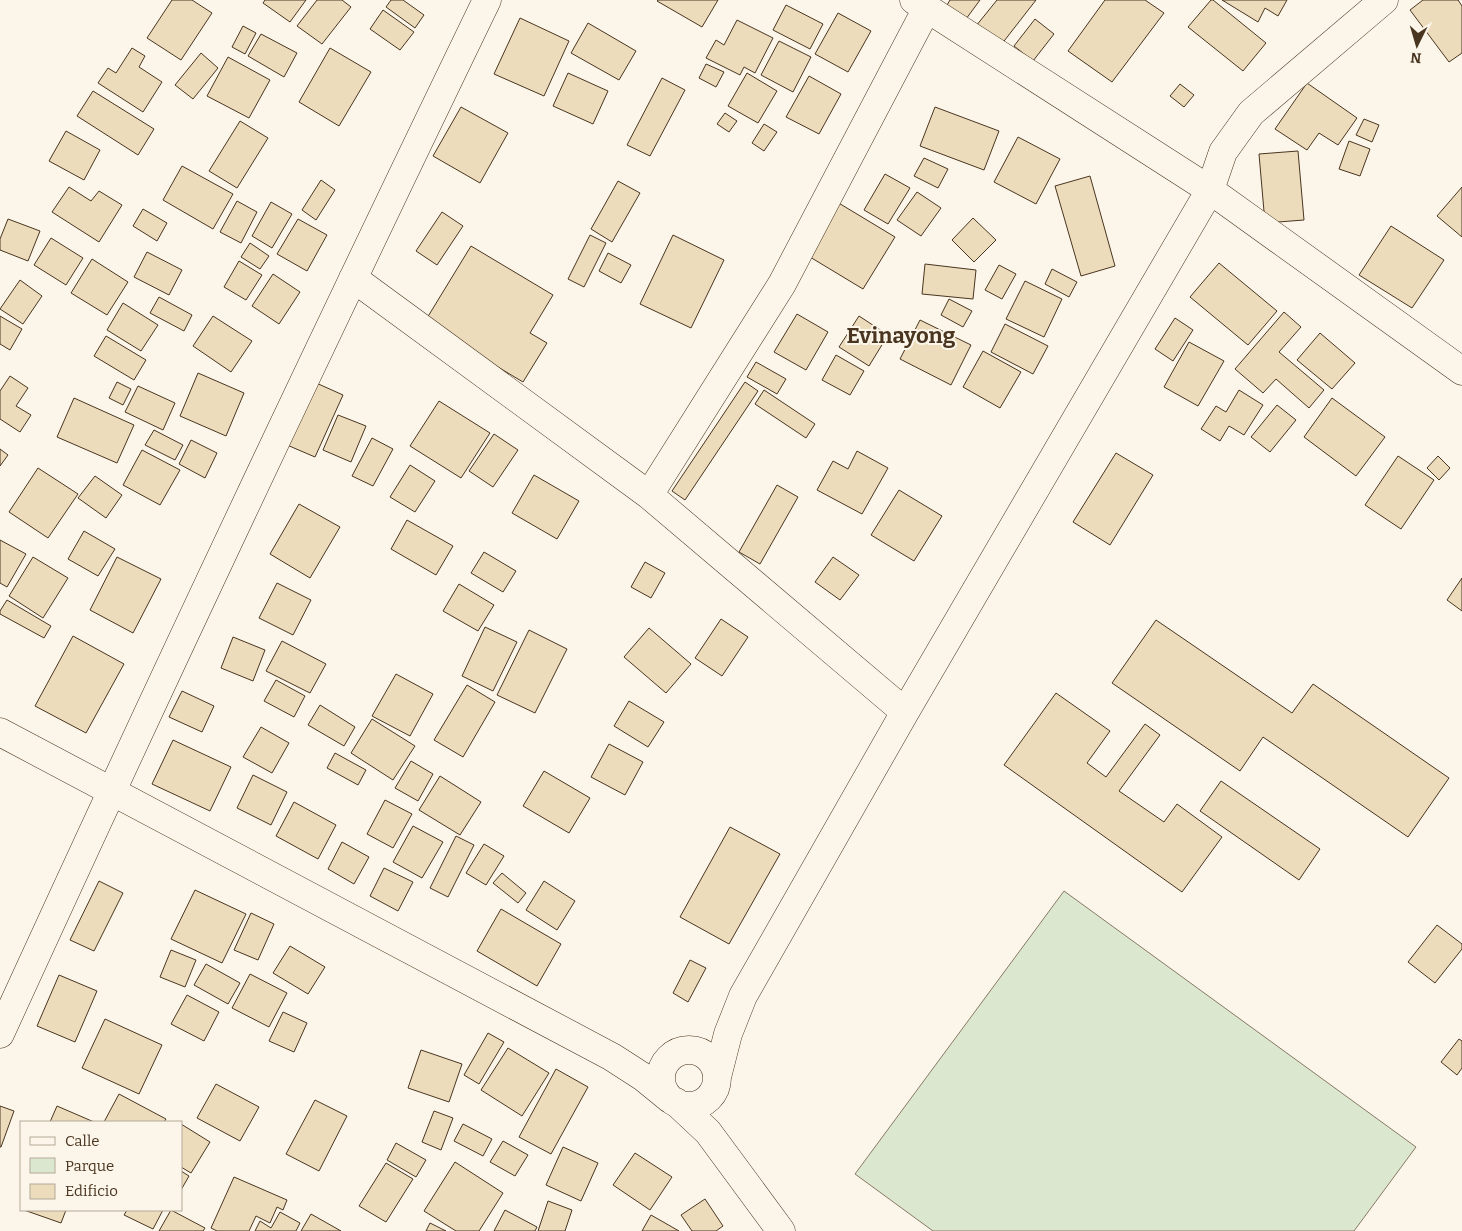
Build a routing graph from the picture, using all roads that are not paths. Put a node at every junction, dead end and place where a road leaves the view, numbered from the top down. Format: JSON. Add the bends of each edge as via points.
{"nodes":[{"id":1,"x":486,"y":0,"type":"edge"},
{"id":2,"x":1384,"y":0,"type":"edge"},
{"id":3,"x":921,"y":4,"type":"edge"},
{"id":4,"x":1210,"y":190,"type":"junction"},
{"id":5,"x":353,"y":278,"type":"junction"},
{"id":6,"x":1462,"y":372,"type":"edge"},
{"id":7,"x":650,"y":495,"type":"junction"},
{"id":8,"x":905,"y":712,"type":"junction"},
{"id":9,"x":0,"y":732,"type":"edge"},
{"id":10,"x":112,"y":790,"type":"junction"},
{"id":11,"x":743,"y":996,"type":"junction"},
{"id":12,"x":0,"y":1034,"type":"edge"},
{"id":13,"x":587,"y":1044,"type":"junction"},
{"id":14,"x":684,"y":1051,"type":"junction"},
{"id":15,"x":717,"y":1080,"type":"junction"},
{"id":16,"x":673,"y":1101,"type":"junction"},
{"id":17,"x":742,"y":1176,"type":"junction"},
{"id":18,"x":782,"y":1231,"type":"edge"}],
"edges":[{"from":1,"to":5,"type":"street"},
{"from":2,"to":4,"type":"street","via":[[1251,113],[1223,152]]},
{"from":3,"to":4,"type":"street"},
{"from":3,"to":7,"type":"street","via":[[782,284]]},
{"from":4,"to":6,"type":"street"},
{"from":4,"to":8,"type":"street"},
{"from":5,"to":7,"type":"street"},
{"from":5,"to":10,"type":"street"},
{"from":7,"to":8,"type":"street"},
{"from":8,"to":11,"type":"street"},
{"from":9,"to":10,"type":"street"},
{"from":10,"to":12,"type":"street"},
{"from":10,"to":13,"type":"street"},
{"from":11,"to":14,"type":"street","via":[[706,1036]]},
{"from":11,"to":15,"type":"street","via":[[728,1034]]},
{"from":13,"to":14,"type":"street","via":[[645,1055]]},
{"from":13,"to":16,"type":"street","via":[[644,1077]]},
{"from":14,"to":15,"type":"street","via":[[706,1056],[712,1062]]},
{"from":14,"to":16,"type":"street","via":[[671,1056],[662,1071],[662,1087]]},
{"from":15,"to":16,"type":"street","via":[[709,1098],[701,1103],[692,1106]]},
{"from":15,"to":17,"type":"street","via":[[717,1111]]},
{"from":16,"to":17,"type":"street","via":[[708,1132]]},
{"from":17,"to":18,"type":"street"}]}
